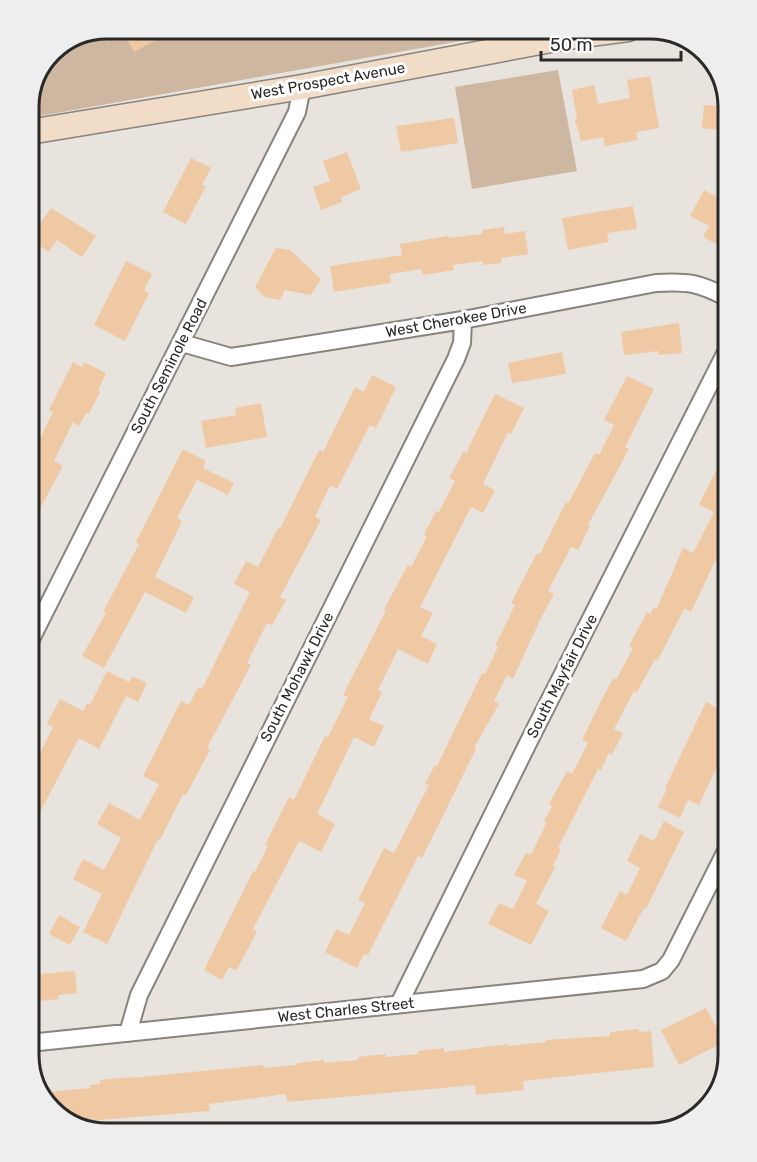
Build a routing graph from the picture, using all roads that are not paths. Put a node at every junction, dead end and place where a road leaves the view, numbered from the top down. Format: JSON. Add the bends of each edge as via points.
{"nodes":[{"id":1,"x":556,"y":39,"type":"edge"},
{"id":2,"x":302,"y":87,"type":"junction"},
{"id":3,"x":39,"y":130,"type":"edge"},
{"id":4,"x":718,"y":293,"type":"edge"},
{"id":5,"x":463,"y":320,"type":"junction"},
{"id":6,"x":182,"y":343,"type":"junction"},
{"id":7,"x":718,"y":368,"type":"edge"},
{"id":8,"x":39,"y":622,"type":"edge"},
{"id":9,"x":718,"y":867,"type":"edge"},
{"id":10,"x":399,"y":1004,"type":"junction"},
{"id":11,"x":128,"y":1033,"type":"junction"},
{"id":12,"x":39,"y":1042,"type":"edge"}],
"edges":[{"from":1,"to":2,"type":"main road","name":"West Prospect Avenue"},
{"from":2,"to":3,"type":"main road","name":"West Prospect Avenue"},
{"from":2,"to":6,"type":"street","name":"South Seminole Road","via":[[297,112]]},
{"from":4,"to":5,"type":"street","name":"West Cherokee Drive","via":[[685,281],[656,283]]},
{"from":5,"to":6,"type":"street","name":"West Cherokee Drive","via":[[231,357]]},
{"from":5,"to":11,"type":"street","name":"South Mohawk Drive","via":[[462,343],[456,359],[139,995]]},
{"from":6,"to":8,"type":"street","name":"South Seminole Road"},
{"from":7,"to":10,"type":"street","name":"South Mayfair Drive"},
{"from":9,"to":10,"type":"street","name":"West Charles Street","via":[[662,971],[642,979]]},
{"from":10,"to":11,"type":"street","name":"West Charles Street"},
{"from":11,"to":12,"type":"street","name":"West Charles Street"}]}
